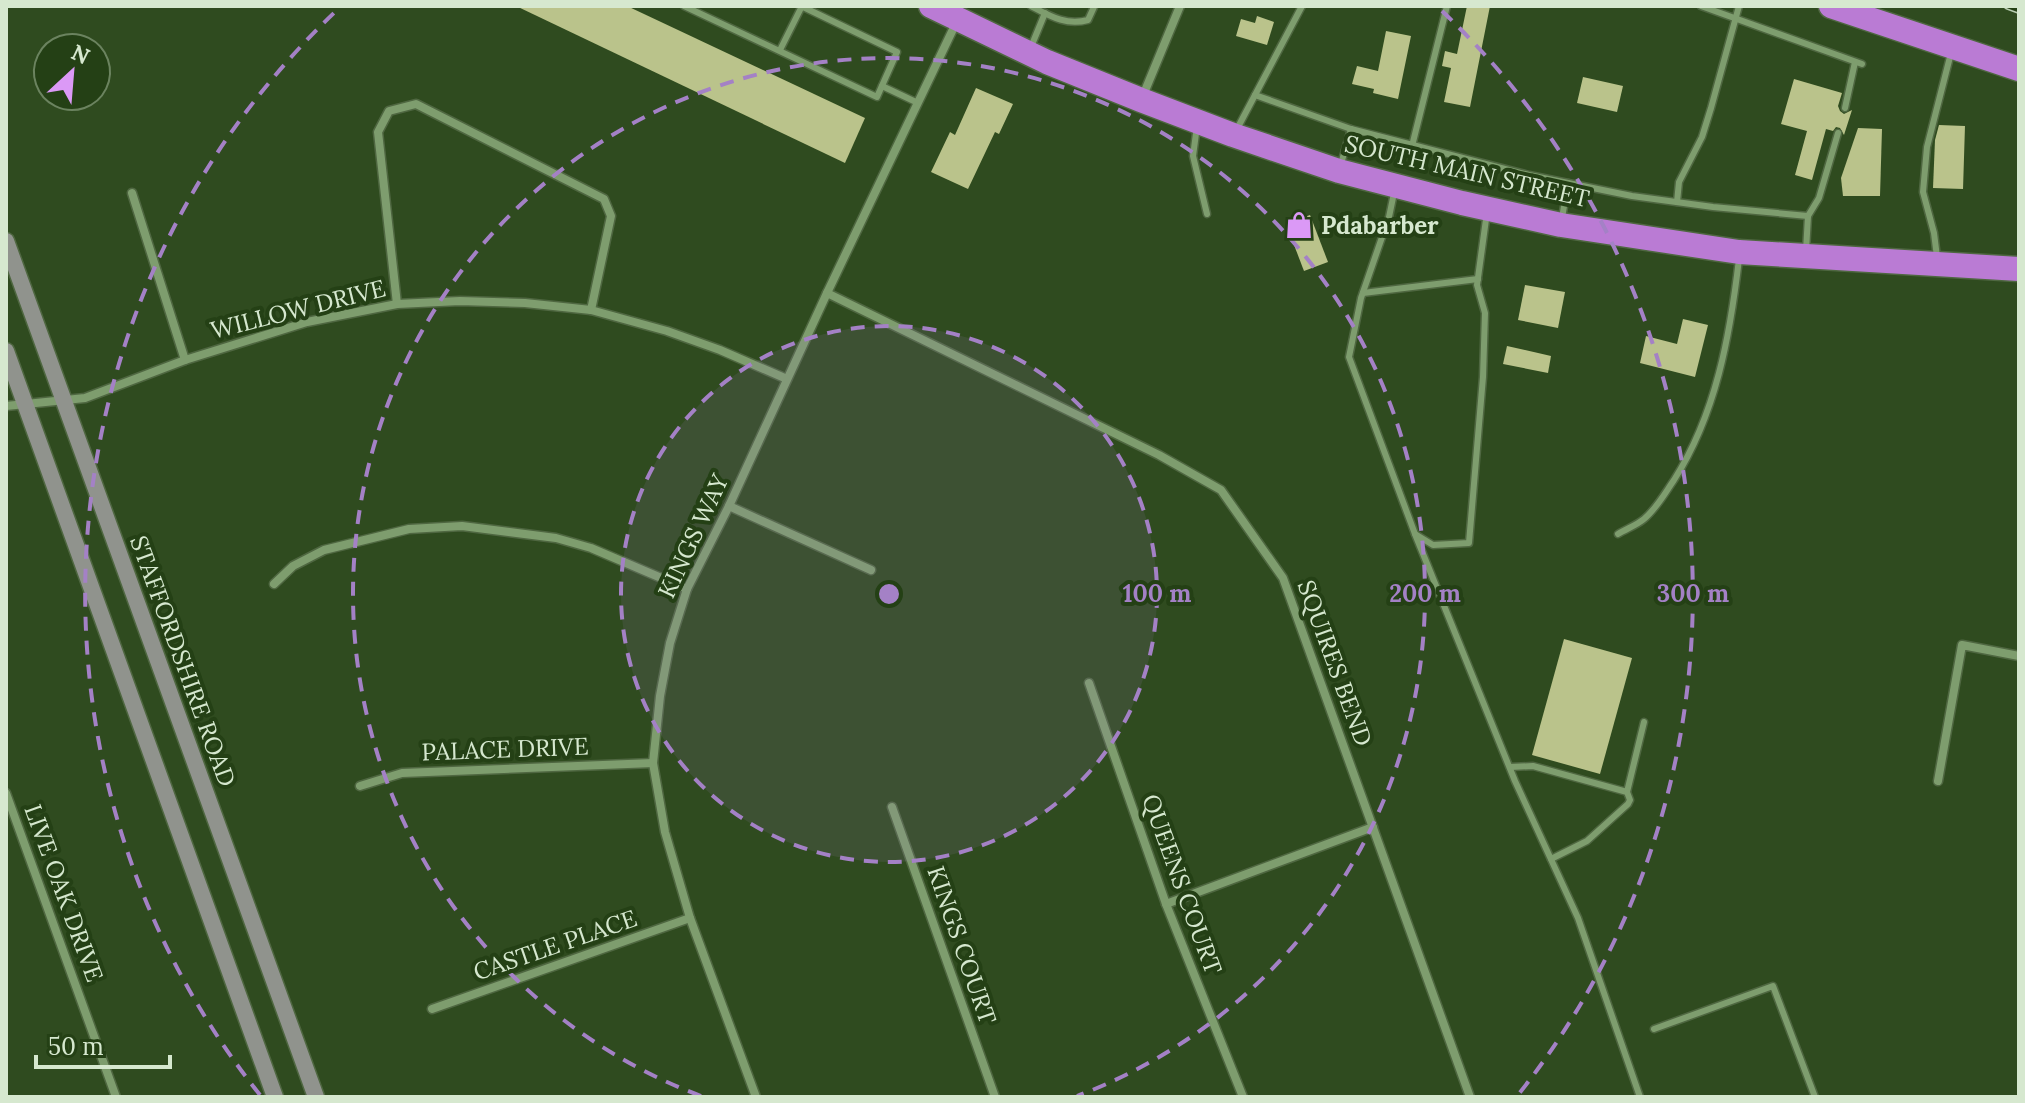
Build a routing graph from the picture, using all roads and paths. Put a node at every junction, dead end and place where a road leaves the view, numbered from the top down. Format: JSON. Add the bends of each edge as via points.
{"nodes":[{"id":1,"x":684,"y":6,"type":"edge"},
{"id":2,"x":801,"y":6,"type":"edge"},
{"id":3,"x":931,"y":6,"type":"edge"},
{"id":4,"x":1031,"y":6,"type":"edge"},
{"id":5,"x":1180,"y":6,"type":"edge"},
{"id":6,"x":1302,"y":6,"type":"edge"},
{"id":7,"x":1447,"y":6,"type":"edge"},
{"id":8,"x":1701,"y":6,"type":"edge"},
{"id":9,"x":1739,"y":6,"type":"edge"},
{"id":10,"x":1831,"y":6,"type":"edge"},
{"id":11,"x":1094,"y":7,"type":"edge"},
{"id":12,"x":1045,"y":13,"type":"junction"},
{"id":13,"x":1735,"y":19,"type":"junction"},
{"id":14,"x":958,"y":20,"type":"junction"},
{"id":15,"x":1953,"y":46,"type":"junction"},
{"id":16,"x":780,"y":50,"type":"junction"},
{"id":17,"x":1028,"y":53,"type":"junction"},
{"id":18,"x":2019,"y":69,"type":"edge"},
{"id":19,"x":882,"y":86,"type":"junction"},
{"id":20,"x":1255,"y":95,"type":"junction"},
{"id":21,"x":1141,"y":100,"type":"junction"},
{"id":22,"x":918,"y":103,"type":"junction"},
{"id":23,"x":1845,"y":108,"type":"dead end"},
{"id":24,"x":1198,"y":122,"type":"junction"},
{"id":25,"x":1351,"y":129,"type":"junction"},
{"id":26,"x":1838,"y":133,"type":"dead end"},
{"id":27,"x":1233,"y":135,"type":"junction"},
{"id":28,"x":1412,"y":146,"type":"junction"},
{"id":29,"x":1339,"y":171,"type":"junction"},
{"id":30,"x":1568,"y":183,"type":"junction"},
{"id":31,"x":1396,"y":186,"type":"junction"},
{"id":32,"x":132,"y":193,"type":"dead end"},
{"id":33,"x":1677,"y":202,"type":"junction"},
{"id":34,"x":1488,"y":209,"type":"junction"},
{"id":35,"x":1207,"y":214,"type":"dead end"},
{"id":36,"x":1808,"y":216,"type":"junction"},
{"id":37,"x":1561,"y":225,"type":"junction"},
{"id":38,"x":6,"y":241,"type":"edge"},
{"id":39,"x":2019,"y":250,"type":"edge"},
{"id":40,"x":1739,"y":252,"type":"junction"},
{"id":41,"x":1806,"y":256,"type":"junction"},
{"id":42,"x":1937,"y":264,"type":"junction"},
{"id":43,"x":1991,"y":267,"type":"junction"},
{"id":44,"x":2019,"y":269,"type":"edge"},
{"id":45,"x":1478,"y":279,"type":"junction"},
{"id":46,"x":827,"y":293,"type":"junction"},
{"id":47,"x":1363,"y":293,"type":"junction"},
{"id":48,"x":397,"y":304,"type":"junction"},
{"id":49,"x":591,"y":310,"type":"junction"},
{"id":50,"x":6,"y":351,"type":"edge"},
{"id":51,"x":185,"y":360,"type":"junction"},
{"id":52,"x":787,"y":379,"type":"junction"},
{"id":53,"x":63,"y":400,"type":"junction"},
{"id":54,"x":24,"y":404,"type":"junction"},
{"id":55,"x":6,"y":406,"type":"edge"},
{"id":56,"x":729,"y":506,"type":"junction"},
{"id":57,"x":1415,"y":534,"type":"junction"},
{"id":58,"x":1618,"y":534,"type":"dead end"},
{"id":59,"x":871,"y":570,"type":"dead end"},
{"id":60,"x":274,"y":584,"type":"dead end"},
{"id":61,"x":687,"y":589,"type":"junction"},
{"id":62,"x":2019,"y":656,"type":"edge"},
{"id":63,"x":1089,"y":683,"type":"dead end"},
{"id":64,"x":1644,"y":722,"type":"dead end"},
{"id":65,"x":653,"y":763,"type":"junction"},
{"id":66,"x":1510,"y":767,"type":"junction"},
{"id":67,"x":1938,"y":781,"type":"dead end"},
{"id":68,"x":360,"y":786,"type":"dead end"},
{"id":69,"x":1627,"y":792,"type":"junction"},
{"id":70,"x":6,"y":793,"type":"edge"},
{"id":71,"x":892,"y":807,"type":"dead end"},
{"id":72,"x":1373,"y":827,"type":"junction"},
{"id":73,"x":1551,"y":859,"type":"junction"},
{"id":74,"x":1166,"y":904,"type":"junction"},
{"id":75,"x":690,"y":918,"type":"junction"},
{"id":76,"x":432,"y":1009,"type":"dead end"},
{"id":77,"x":1654,"y":1029,"type":"dead end"},
{"id":78,"x":116,"y":1097,"type":"edge"},
{"id":79,"x":275,"y":1097,"type":"edge"},
{"id":80,"x":316,"y":1097,"type":"edge"},
{"id":81,"x":756,"y":1097,"type":"edge"},
{"id":82,"x":995,"y":1097,"type":"edge"},
{"id":83,"x":1243,"y":1097,"type":"edge"},
{"id":84,"x":1470,"y":1097,"type":"edge"},
{"id":85,"x":1640,"y":1097,"type":"edge"},
{"id":86,"x":1815,"y":1097,"type":"edge"}],
"edges":[{"from":1,"to":16,"type":"lane"},
{"from":2,"to":16,"type":"lane"},
{"from":2,"to":19,"type":"lane","via":[[897,52]]},
{"from":3,"to":14,"type":"highway","name":"SOUTH MAIN STREET"},
{"from":4,"to":12,"type":"lane"},
{"from":5,"to":21,"type":"street"},
{"from":6,"to":20,"type":"lane"},
{"from":7,"to":28,"type":"lane"},
{"from":8,"to":13,"type":"lane"},
{"from":9,"to":13,"type":"lane"},
{"from":10,"to":15,"type":"highway"},
{"from":11,"to":12,"type":"lane","via":[[1088,20],[1076,23]]},
{"from":12,"to":17,"type":"lane"},
{"from":13,"to":23,"type":"lane","via":[[1858,63]]},
{"from":13,"to":33,"type":"lane","via":[[1702,137],[1679,182]]},
{"from":14,"to":17,"type":"highway","name":"SOUTH MAIN STREET"},
{"from":14,"to":22,"type":"street","name":"KINGS WAY"},
{"from":15,"to":18,"type":"highway"},
{"from":15,"to":42,"type":"lane","via":[[1924,177]]},
{"from":16,"to":19,"type":"lane","via":[[877,97]]},
{"from":17,"to":21,"type":"highway","name":"SOUTH MAIN STREET"},
{"from":19,"to":22,"type":"lane"},
{"from":20,"to":25,"type":"lane"},
{"from":20,"to":27,"type":"lane"},
{"from":21,"to":24,"type":"highway","name":"SOUTH MAIN STREET"},
{"from":22,"to":46,"type":"street","name":"KINGS WAY"},
{"from":24,"to":27,"type":"highway","name":"SOUTH MAIN STREET"},
{"from":24,"to":35,"type":"lane","via":[[1193,156]]},
{"from":25,"to":28,"type":"lane"},
{"from":25,"to":29,"type":"lane"},
{"from":26,"to":36,"type":"lane","via":[[1819,198]]},
{"from":27,"to":29,"type":"highway","name":"SOUTH MAIN STREET"},
{"from":28,"to":30,"type":"lane"},
{"from":29,"to":31,"type":"highway","name":"SOUTH MAIN STREET"},
{"from":30,"to":33,"type":"lane"},
{"from":30,"to":37,"type":"lane"},
{"from":31,"to":34,"type":"highway","name":"SOUTH MAIN STREET"},
{"from":31,"to":47,"type":"lane"},
{"from":32,"to":51,"type":"street"},
{"from":33,"to":36,"type":"lane"},
{"from":34,"to":37,"type":"highway","name":"SOUTH MAIN STREET"},
{"from":34,"to":45,"type":"lane"},
{"from":36,"to":41,"type":"lane"},
{"from":37,"to":40,"type":"highway","name":"SOUTH MAIN STREET"},
{"from":38,"to":53,"type":"main road","name":"STAFFORDSHIRE ROAD"},
{"from":39,"to":43,"type":"highway"},
{"from":40,"to":41,"type":"highway","name":"SOUTH MAIN STREET"},
{"from":40,"to":58,"type":"lane","via":[[1724,356],[1706,417],[1662,499],[1644,520]]},
{"from":41,"to":42,"type":"highway","name":"SOUTH MAIN STREET"},
{"from":42,"to":43,"type":"highway","name":"SOUTH MAIN STREET"},
{"from":43,"to":44,"type":"highway","name":"SOUTH MAIN STREET"},
{"from":45,"to":47,"type":"lane"},
{"from":45,"to":57,"type":"lane","via":[[1485,313],[1483,377],[1469,543],[1433,545]]},
{"from":46,"to":52,"type":"street","name":"KINGS WAY"},
{"from":46,"to":72,"type":"street","name":"SQUIRES BEND","via":[[1221,490],[1283,578]]},
{"from":47,"to":57,"type":"lane","via":[[1349,357]]},
{"from":48,"to":49,"type":"street","name":"WILLOW DRIVE","via":[[525,303]]},
{"from":48,"to":49,"type":"street","via":[[378,132],[389,111],[416,104],[604,199],[611,216]]},
{"from":48,"to":51,"type":"street","name":"WILLOW DRIVE","via":[[307,322]]},
{"from":49,"to":52,"type":"street","name":"WILLOW DRIVE","via":[[667,331]]},
{"from":50,"to":54,"type":"main road"},
{"from":51,"to":53,"type":"street","name":"WILLOW DRIVE","via":[[85,398]]},
{"from":52,"to":56,"type":"street","name":"KINGS WAY"},
{"from":53,"to":54,"type":"street","name":"WILLOW DRIVE"},
{"from":53,"to":80,"type":"main road","name":"STAFFORDSHIRE ROAD"},
{"from":54,"to":55,"type":"street","name":"WILLOW DRIVE"},
{"from":54,"to":79,"type":"main road"},
{"from":56,"to":59,"type":"street"},
{"from":56,"to":61,"type":"street","name":"KINGS WAY"},
{"from":57,"to":66,"type":"lane"},
{"from":60,"to":61,"type":"street","via":[[293,566],[324,550],[409,529],[462,526],[556,538]]},
{"from":61,"to":65,"type":"street","name":"KINGS WAY","via":[[670,643]]},
{"from":62,"to":67,"type":"street","via":[[1962,645]]},
{"from":63,"to":74,"type":"street","name":"QUEENS COURT"},
{"from":64,"to":69,"type":"lane"},
{"from":65,"to":68,"type":"street","name":"PALACE DRIVE","via":[[402,773]]},
{"from":65,"to":75,"type":"street","name":"KINGS WAY","via":[[665,832]]},
{"from":66,"to":69,"type":"lane","via":[[1533,766]]},
{"from":66,"to":73,"type":"lane"},
{"from":69,"to":73,"type":"lane","via":[[1628,804],[1587,841]]},
{"from":70,"to":78,"type":"street","name":"LIVE OAK DRIVE"},
{"from":71,"to":82,"type":"street","name":"KINGS COURT"},
{"from":72,"to":74,"type":"street"},
{"from":72,"to":84,"type":"street","name":"SQUIRES BEND"},
{"from":73,"to":85,"type":"lane","via":[[1578,918]]},
{"from":74,"to":83,"type":"street","name":"QUEENS COURT"},
{"from":75,"to":76,"type":"street","name":"CASTLE PLACE"},
{"from":75,"to":81,"type":"street","name":"KINGS WAY"},
{"from":77,"to":86,"type":"lane","via":[[1773,986]]}]}
